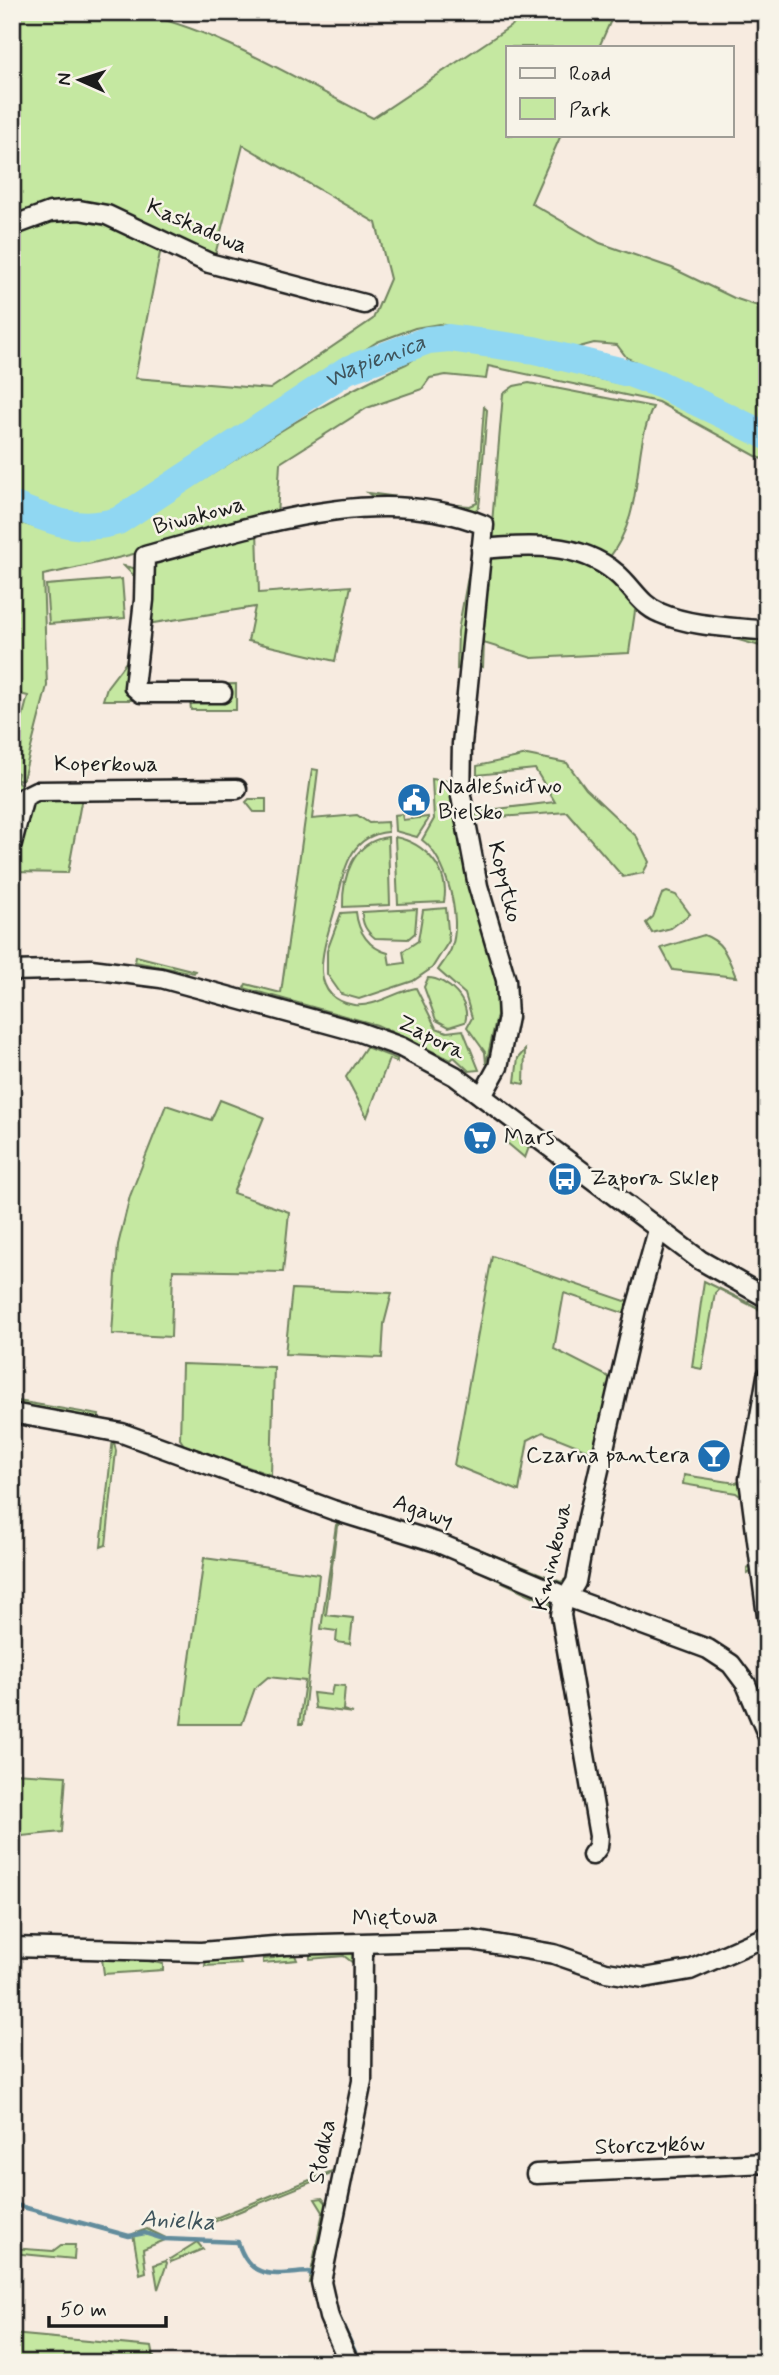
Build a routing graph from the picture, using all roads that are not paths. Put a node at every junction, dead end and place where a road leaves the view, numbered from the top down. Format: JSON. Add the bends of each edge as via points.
{"nodes":[{"id":1,"x":12,"y":226,"type":"edge"},
{"id":2,"x":365,"y":304,"type":"dead end"},
{"id":3,"x":484,"y":525,"type":"joint"},
{"id":4,"x":481,"y":549,"type":"junction"},
{"id":5,"x":767,"y":631,"type":"edge"},
{"id":6,"x":222,"y":694,"type":"dead end"},
{"id":7,"x":237,"y":789,"type":"dead end"},
{"id":8,"x":12,"y":843,"type":"edge"},
{"id":9,"x":12,"y":971,"type":"edge"},
{"id":10,"x":482,"y":1096,"type":"junction"},
{"id":11,"x":658,"y":1230,"type":"junction"},
{"id":12,"x":767,"y":1298,"type":"edge"},
{"id":13,"x":767,"y":1376,"type":"edge"},
{"id":14,"x":12,"y":1413,"type":"edge"},
{"id":15,"x":567,"y":1597,"type":"junction"},
{"id":16,"x":767,"y":1616,"type":"edge"},
{"id":17,"x":767,"y":1734,"type":"edge"},
{"id":18,"x":592,"y":1855,"type":"dead end"},
{"id":19,"x":767,"y":1936,"type":"edge"},
{"id":20,"x":363,"y":1945,"type":"junction"},
{"id":21,"x":12,"y":1947,"type":"edge"},
{"id":22,"x":767,"y":2164,"type":"edge"},
{"id":23,"x":536,"y":2174,"type":"dead end"},
{"id":24,"x":349,"y":2363,"type":"edge"}],
"edges":[{"from":1,"to":2,"type":"street","name":"Kaskadowa","via":[[50,212],[79,210],[107,215],[209,264]]},
{"from":3,"to":4,"type":"street","name":"Kopytko"},
{"from":3,"to":6,"type":"street","name":"Biwakowa","via":[[416,508],[367,506],[249,528],[145,556],[134,687],[141,693]]},
{"from":4,"to":5,"type":"street","via":[[534,544],[573,552],[616,572],[661,614]]},
{"from":4,"to":10,"type":"street","name":"Kopytko","via":[[461,796],[478,886],[508,998],[501,1058]]},
{"from":7,"to":8,"type":"street","name":"Koperkowa","via":[[36,791],[24,797]]},
{"from":9,"to":10,"type":"street","name":"Zapora","via":[[104,971],[198,987],[384,1041],[444,1069]]},
{"from":10,"to":11,"type":"street","name":"Zapora"},
{"from":11,"to":12,"type":"street","name":"Zapora"},
{"from":11,"to":15,"type":"street","name":"Kminkowa","via":[[636,1309],[576,1582]]},
{"from":13,"to":16,"type":"street","via":[[749,1479]]},
{"from":14,"to":15,"type":"street","name":"Agawy","via":[[122,1433],[333,1510],[436,1542]]},
{"from":15,"to":17,"type":"street","name":"Agawy","via":[[719,1654],[746,1684]]},
{"from":15,"to":18,"type":"street","name":"Kminkowa","via":[[562,1625],[599,1836]]},
{"from":19,"to":20,"type":"street","name":"Miętowa","via":[[690,1970],[644,1978],[613,1974],[554,1954],[471,1940]]},
{"from":20,"to":21,"type":"street","name":"Miętowa","via":[[201,1952]]},
{"from":20,"to":24,"type":"street","name":"Słodka","via":[[362,2081],[321,2282],[328,2318]]},
{"from":22,"to":23,"type":"street","name":"Storczyków"}]}
